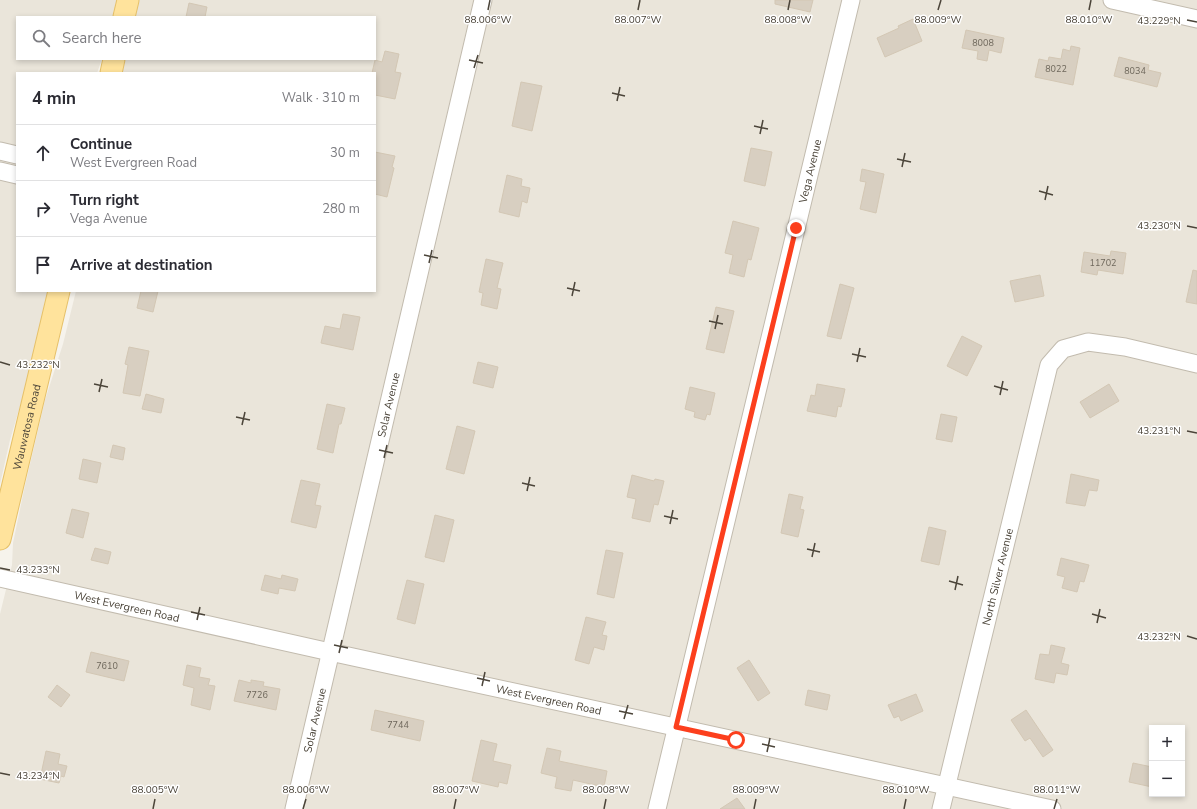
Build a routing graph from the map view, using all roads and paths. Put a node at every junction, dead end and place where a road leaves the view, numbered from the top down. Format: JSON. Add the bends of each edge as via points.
{"nodes":[{"id":1,"x":128,"y":0,"type":"edge"},
{"id":2,"x":483,"y":0,"type":"edge"},
{"id":3,"x":851,"y":0,"type":"edge"},
{"id":4,"x":1112,"y":0,"type":"edge"},
{"id":5,"x":1174,"y":7,"type":"edge"},
{"id":6,"x":124,"y":16,"type":"edge"},
{"id":7,"x":1197,"y":19,"type":"edge"},
{"id":8,"x":114,"y":60,"type":"edge"},
{"id":9,"x":111,"y":72,"type":"edge"},
{"id":10,"x":0,"y":151,"type":"edge"},
{"id":11,"x":16,"y":155,"type":"edge"},
{"id":12,"x":0,"y":170,"type":"edge"},
{"id":13,"x":16,"y":175,"type":"edge"},
{"id":14,"x":59,"y":292,"type":"edge"},
{"id":15,"x":1197,"y":364,"type":"edge"},
{"id":16,"x":0,"y":539,"type":"edge"},
{"id":17,"x":0,"y":578,"type":"edge"},
{"id":18,"x":330,"y":652,"type":"junction"},
{"id":19,"x":676,"y":727,"type":"junction"},
{"id":20,"x":946,"y":786,"type":"junction"},
{"id":21,"x":294,"y":809,"type":"edge"},
{"id":22,"x":658,"y":809,"type":"edge"},
{"id":23,"x":941,"y":809,"type":"edge"},
{"id":24,"x":1052,"y":809,"type":"edge"}],
"edges":[{"from":1,"to":6,"type":"main road"},
{"from":2,"to":18,"type":"street","name":"Solar Avenue"},
{"from":3,"to":19,"type":"street","name":"Vega Avenue"},
{"from":4,"to":5,"type":"street"},
{"from":5,"to":7,"type":"street"},
{"from":8,"to":9,"type":"main road"},
{"from":10,"to":11,"type":"street"},
{"from":12,"to":13,"type":"street"},
{"from":14,"to":16,"type":"main road","name":"Wauwatosa Road"},
{"from":15,"to":20,"type":"street","name":"North Silver Avenue","via":[[1125,347],[1088,342],[1063,349],[1049,365]]},
{"from":17,"to":18,"type":"street","name":"West Evergreen Road"},
{"from":18,"to":19,"type":"street","name":"West Evergreen Road"},
{"from":18,"to":21,"type":"street","name":"Solar Avenue"},
{"from":19,"to":20,"type":"street","name":"West Evergreen Road"},
{"from":19,"to":22,"type":"street","name":"Vega Avenue"},
{"from":20,"to":23,"type":"street","name":"North Silver Avenue"},
{"from":20,"to":24,"type":"street","name":"West Evergreen Road"}]}
